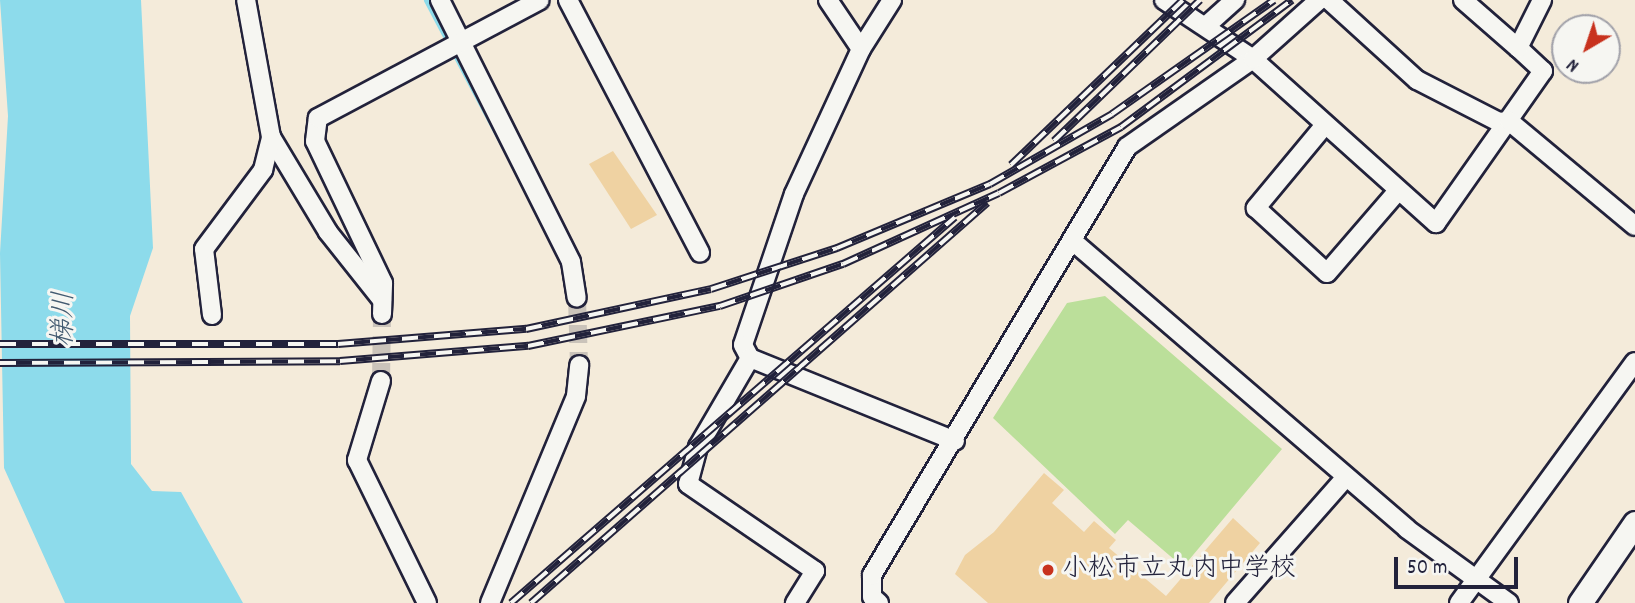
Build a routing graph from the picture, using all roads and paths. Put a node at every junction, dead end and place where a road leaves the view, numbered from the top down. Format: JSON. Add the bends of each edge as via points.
{"nodes":[{"id":1,"x":246,"y":0,"type":"edge"},
{"id":2,"x":440,"y":0,"type":"edge"},
{"id":3,"x":540,"y":0,"type":"edge"},
{"id":4,"x":568,"y":0,"type":"edge"},
{"id":5,"x":828,"y":0,"type":"edge"},
{"id":6,"x":892,"y":0,"type":"edge"},
{"id":7,"x":1166,"y":0,"type":"edge"},
{"id":8,"x":1235,"y":0,"type":"edge"},
{"id":9,"x":1318,"y":0,"type":"edge"},
{"id":10,"x":1329,"y":0,"type":"edge"},
{"id":11,"x":1463,"y":0,"type":"edge"},
{"id":12,"x":1542,"y":0,"type":"edge"},
{"id":13,"x":1207,"y":25,"type":"junction"},
{"id":14,"x":461,"y":42,"type":"junction"},
{"id":15,"x":1518,"y":48,"type":"junction"},
{"id":16,"x":861,"y":49,"type":"junction"},
{"id":17,"x":1252,"y":59,"type":"junction"},
{"id":18,"x":1509,"y":121,"type":"junction"},
{"id":19,"x":1324,"y":126,"type":"junction"},
{"id":20,"x":271,"y":137,"type":"junction"},
{"id":21,"x":1397,"y":192,"type":"junction"},
{"id":22,"x":1635,"y":226,"type":"edge"},
{"id":23,"x":1075,"y":243,"type":"junction"},
{"id":24,"x":700,"y":253,"type":"dead end"},
{"id":25,"x":577,"y":298,"type":"tunnel mouth"},
{"id":26,"x":212,"y":315,"type":"dead end"},
{"id":27,"x":750,"y":358,"type":"junction"},
{"id":28,"x":1635,"y":362,"type":"edge"},
{"id":29,"x":579,"y":365,"type":"tunnel mouth"},
{"id":30,"x":381,"y":381,"type":"tunnel mouth"},
{"id":31,"x":955,"y":441,"type":"junction"},
{"id":32,"x":1346,"y":477,"type":"junction"},
{"id":33,"x":1635,"y":523,"type":"edge"},
{"id":34,"x":1476,"y":580,"type":"junction"},
{"id":35,"x":428,"y":603,"type":"edge"},
{"id":36,"x":490,"y":603,"type":"edge"},
{"id":37,"x":795,"y":603,"type":"edge"},
{"id":38,"x":879,"y":603,"type":"edge"},
{"id":39,"x":1235,"y":603,"type":"edge"},
{"id":40,"x":1459,"y":603,"type":"edge"},
{"id":41,"x":1508,"y":603,"type":"edge"},
{"id":42,"x":1580,"y":603,"type":"edge"}],
"edges":[{"from":1,"to":20,"type":"street"},
{"from":2,"to":14,"type":"street"},
{"from":3,"to":14,"type":"street"},
{"from":4,"to":24,"type":"street"},
{"from":5,"to":16,"type":"street"},
{"from":6,"to":16,"type":"street"},
{"from":7,"to":13,"type":"street"},
{"from":8,"to":13,"type":"street"},
{"from":9,"to":17,"type":"street"},
{"from":10,"to":18,"type":"street","via":[[1417,80],[1499,122]]},
{"from":11,"to":15,"type":"street"},
{"from":12,"to":15,"type":"street"},
{"from":13,"to":17,"type":"street"},
{"from":14,"to":20,"type":"street","via":[[318,118],[315,141],[383,283],[382,307],[328,232]]},
{"from":14,"to":25,"type":"street","via":[[572,262]]},
{"from":15,"to":18,"type":"street","via":[[1543,71]]},
{"from":16,"to":27,"type":"street","via":[[794,194],[743,345]]},
{"from":17,"to":19,"type":"street"},
{"from":17,"to":23,"type":"street","via":[[1127,147]]},
{"from":18,"to":21,"type":"street","via":[[1436,223]]},
{"from":18,"to":22,"type":"street"},
{"from":19,"to":21,"type":"street"},
{"from":19,"to":21,"type":"street","via":[[1258,200],[1256,208],[1266,218],[1327,273]]},
{"from":20,"to":26,"type":"street","via":[[263,170],[204,249]]},
{"from":23,"to":31,"type":"street"},
{"from":23,"to":32,"type":"street"},
{"from":27,"to":31,"type":"street"},
{"from":27,"to":37,"type":"street","via":[[698,447],[688,484],[816,571]]},
{"from":28,"to":34,"type":"street"},
{"from":29,"to":36,"type":"street","via":[[576,396]]},
{"from":30,"to":35,"type":"street","via":[[357,460]]},
{"from":31,"to":38,"type":"street","via":[[872,575],[872,597]]},
{"from":32,"to":34,"type":"street"},
{"from":32,"to":39,"type":"street"},
{"from":33,"to":42,"type":"main road"},
{"from":34,"to":40,"type":"street"},
{"from":34,"to":41,"type":"street"}]}
